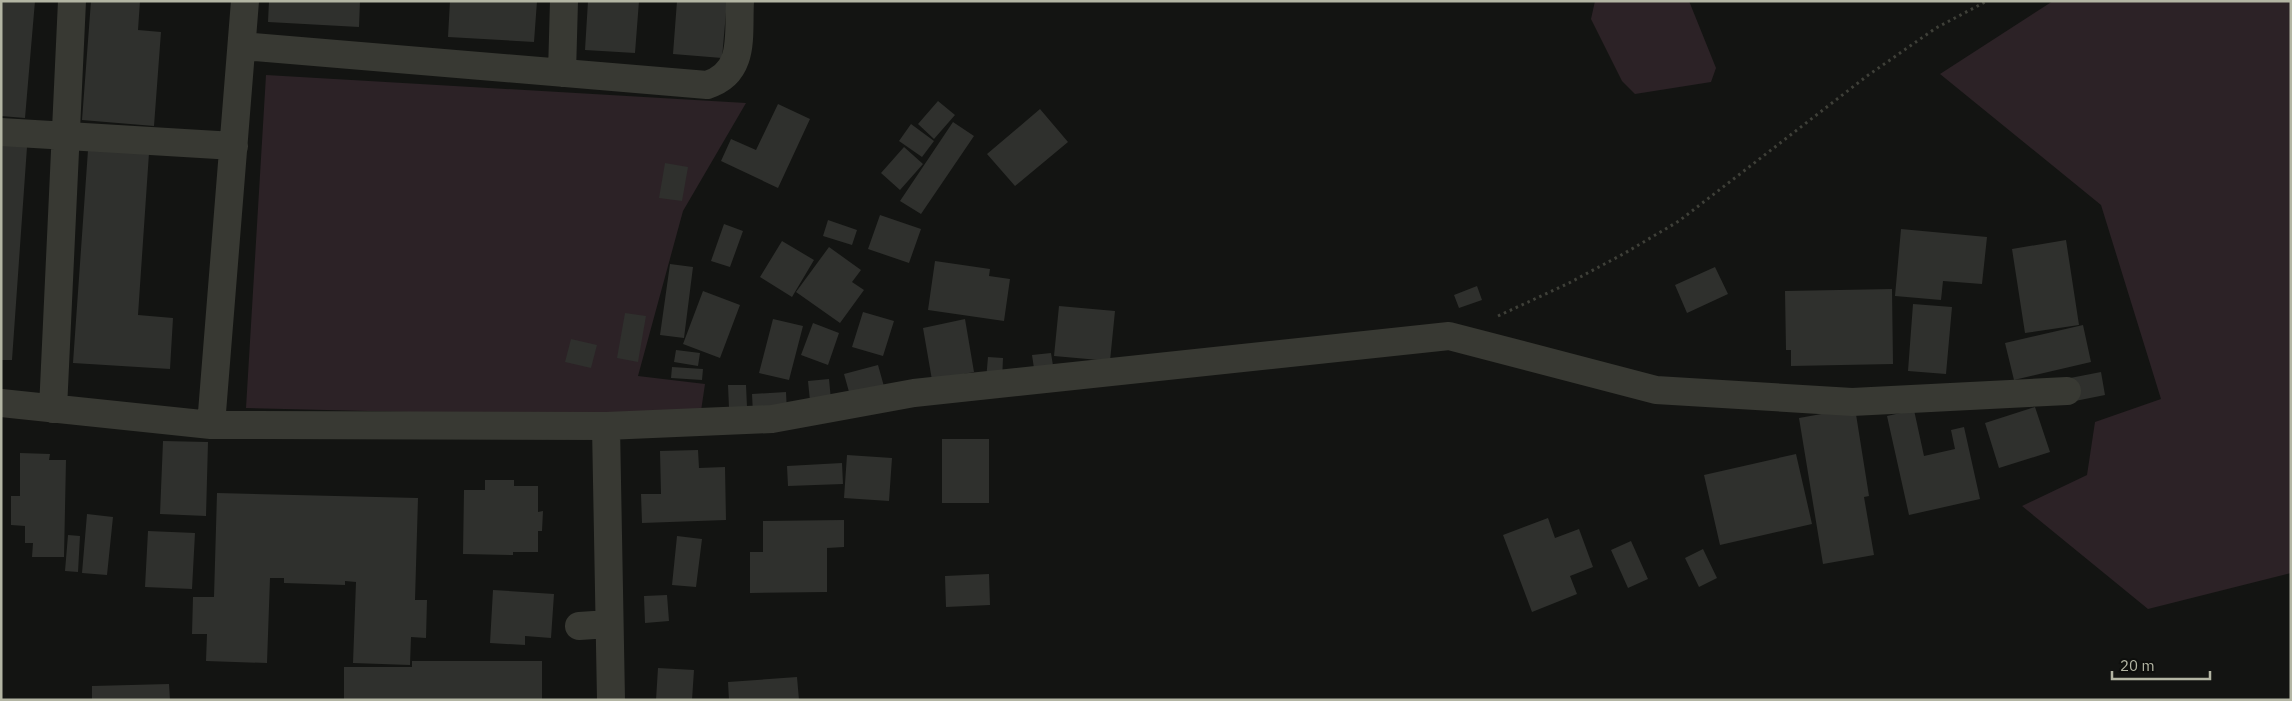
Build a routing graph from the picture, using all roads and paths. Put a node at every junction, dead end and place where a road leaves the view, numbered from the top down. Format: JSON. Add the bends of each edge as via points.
{"nodes":[{"id":1,"x":72,"y":1,"type":"edge"},
{"id":2,"x":245,"y":1,"type":"edge"},
{"id":3,"x":564,"y":1,"type":"edge"},
{"id":4,"x":740,"y":1,"type":"edge"},
{"id":5,"x":1987,"y":1,"type":"edge"},
{"id":6,"x":243,"y":46,"type":"junction"},
{"id":7,"x":562,"y":73,"type":"junction"},
{"id":8,"x":1,"y":132,"type":"edge"},
{"id":9,"x":66,"y":136,"type":"junction"},
{"id":10,"x":234,"y":146,"type":"junction"},
{"id":11,"x":1492,"y":318,"type":"dead end"},
{"id":12,"x":2066,"y":391,"type":"dead end"},
{"id":13,"x":1,"y":403,"type":"edge"},
{"id":14,"x":52,"y":408,"type":"junction"},
{"id":15,"x":211,"y":425,"type":"junction"},
{"id":16,"x":606,"y":426,"type":"junction"},
{"id":17,"x":609,"y":624,"type":"junction"},
{"id":18,"x":579,"y":626,"type":"dead end"},
{"id":19,"x":611,"y":700,"type":"edge"}],
"edges":[{"from":1,"to":9,"type":"street"},
{"from":2,"to":6,"type":"street"},
{"from":3,"to":7,"type":"street"},
{"from":4,"to":7,"type":"street","via":[[734,65],[718,82],[707,85]]},
{"from":5,"to":11,"type":"path","via":[[1936,28],[1867,76],[1679,221],[1569,283]]},
{"from":6,"to":7,"type":"street"},
{"from":6,"to":10,"type":"street"},
{"from":8,"to":9,"type":"street"},
{"from":9,"to":10,"type":"street"},
{"from":9,"to":14,"type":"street"},
{"from":10,"to":15,"type":"street"},
{"from":12,"to":16,"type":"street","via":[[1852,402],[1656,390],[1449,336],[914,393],[772,419]]},
{"from":13,"to":14,"type":"street"},
{"from":14,"to":15,"type":"street"},
{"from":15,"to":16,"type":"street"},
{"from":16,"to":17,"type":"street"},
{"from":17,"to":18,"type":"street"},
{"from":17,"to":19,"type":"street"}]}
